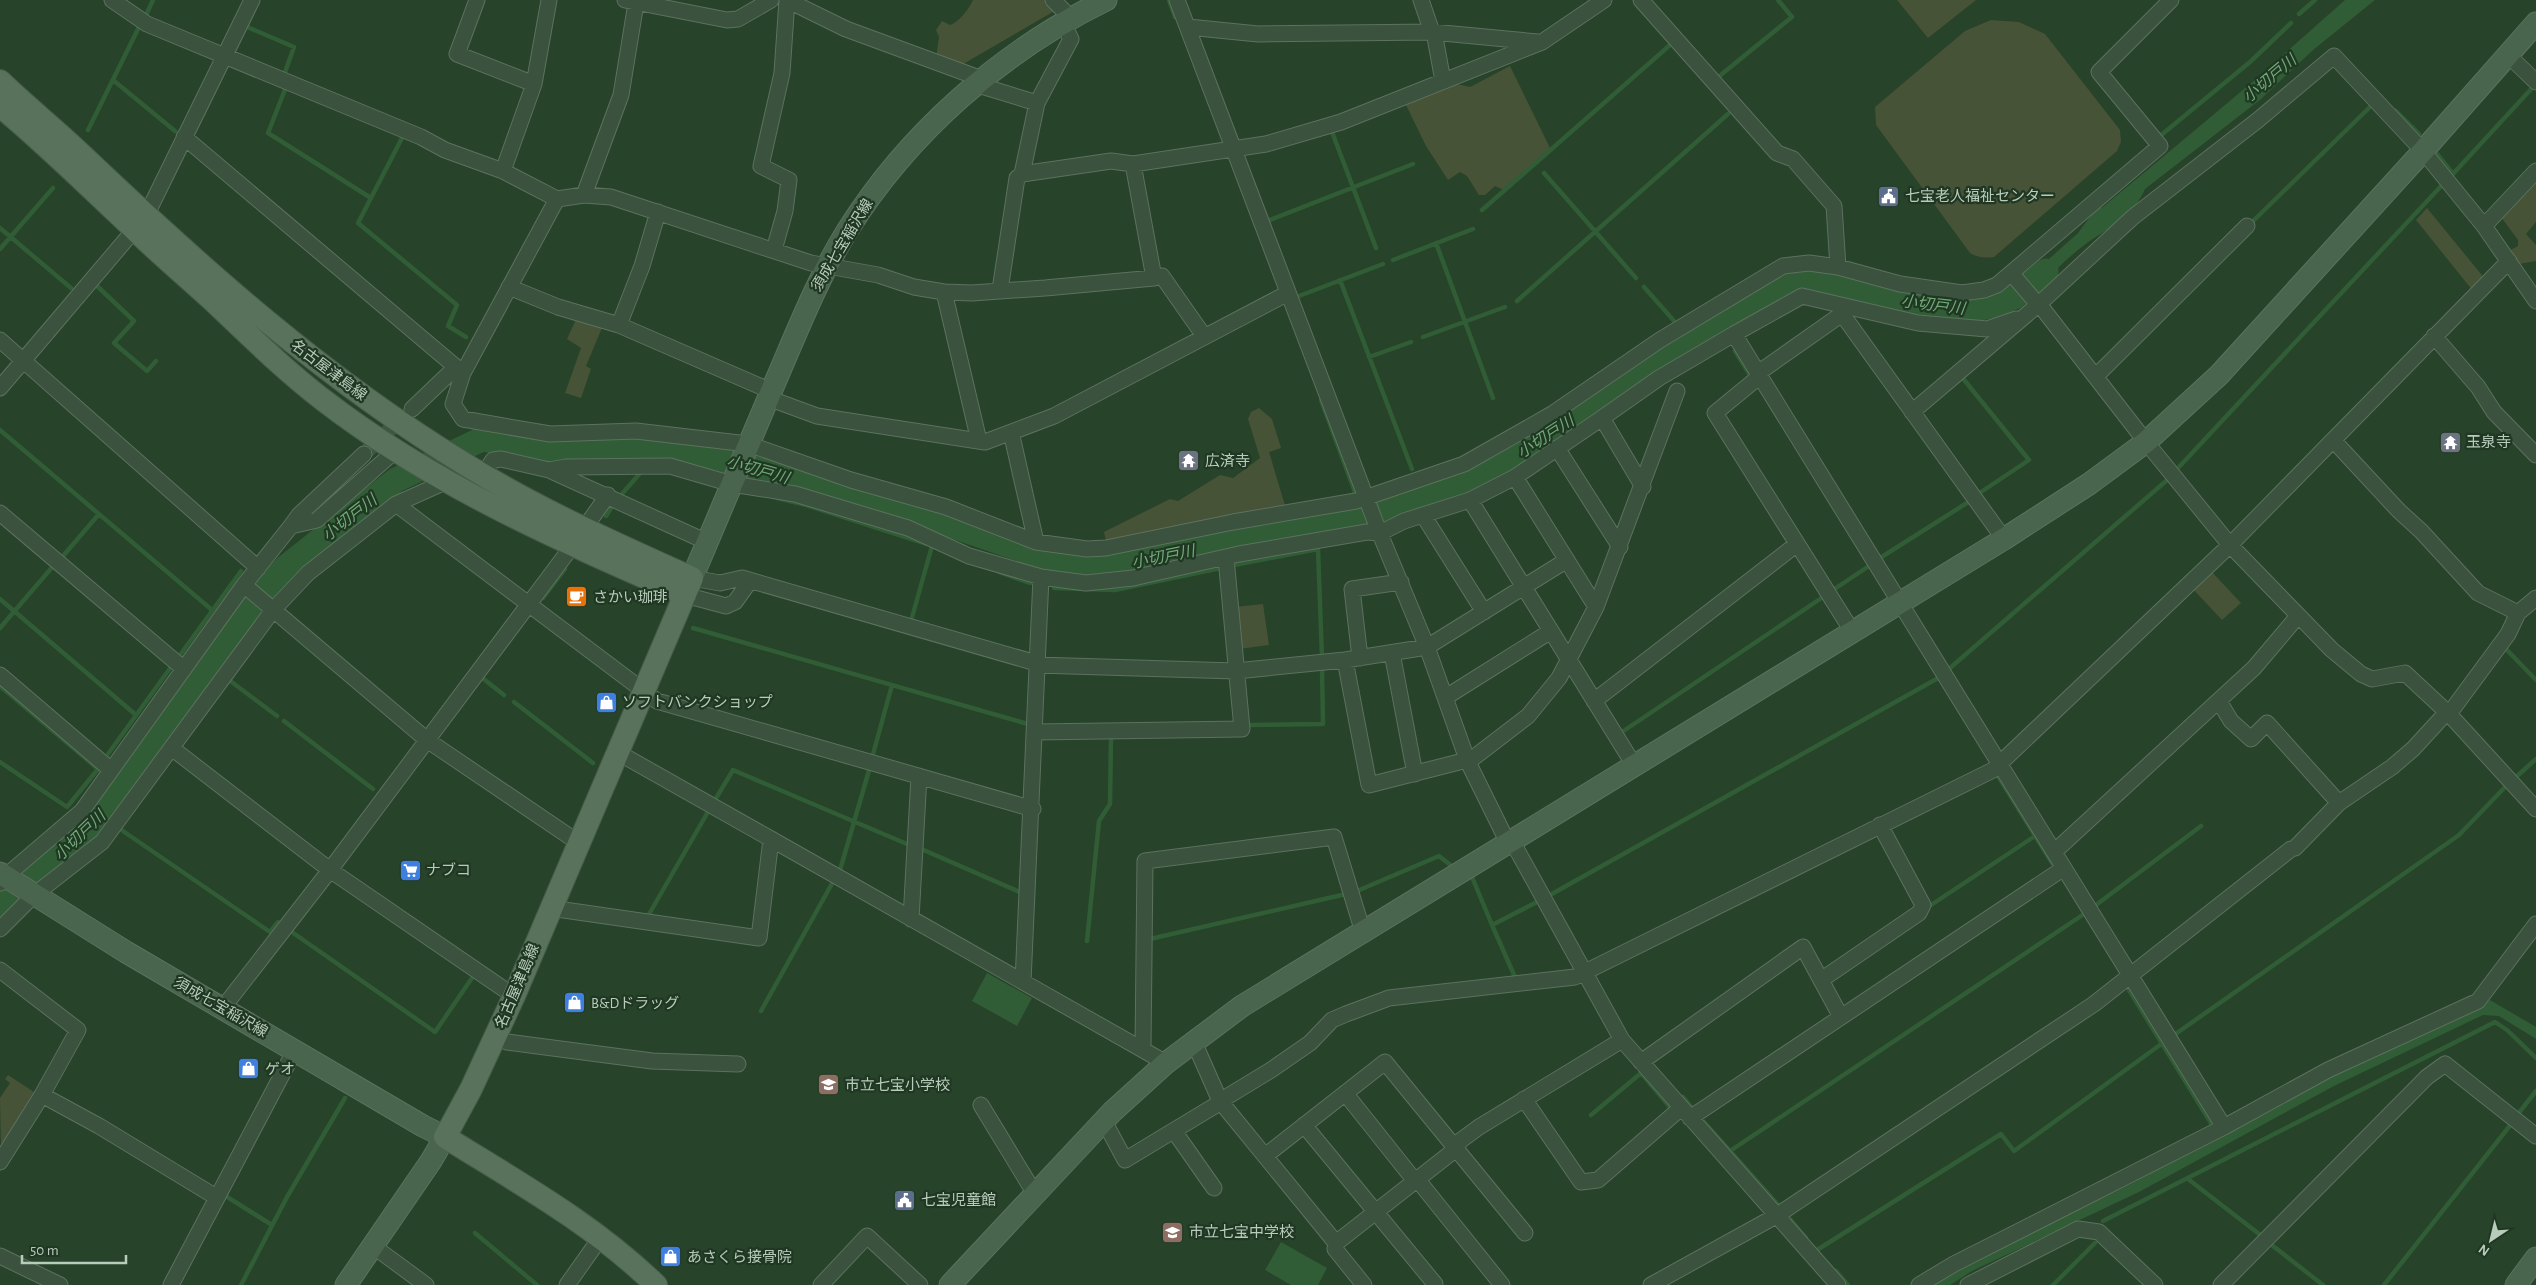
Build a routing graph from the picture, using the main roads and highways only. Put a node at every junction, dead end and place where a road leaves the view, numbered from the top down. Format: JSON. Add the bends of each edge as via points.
{"nodes":[{"id":1,"x":0,"y":80,"type":"edge"},
{"id":2,"x":0,"y":106,"type":"edge"},
{"id":3,"x":140,"y":223,"type":"junction"},
{"id":4,"x":578,"y":538,"type":"junction"},
{"id":5,"x":656,"y":1285,"type":"edge"}],
"edges":[{"from":1,"to":3,"type":"main road","name":"名古屋津島線"},
{"from":2,"to":3,"type":"main road","name":"名古屋津島線"},
{"from":3,"to":4,"type":"main road","name":"名古屋津島線","via":[[320,366]]},
{"from":3,"to":4,"type":"main road","name":"名古屋津島線","via":[[284,369],[323,400],[442,480]]},
{"from":4,"to":5,"type":"main road","name":"名古屋津島線","via":[[688,587],[496,1037],[445,1137],[584,1223]]}]}
